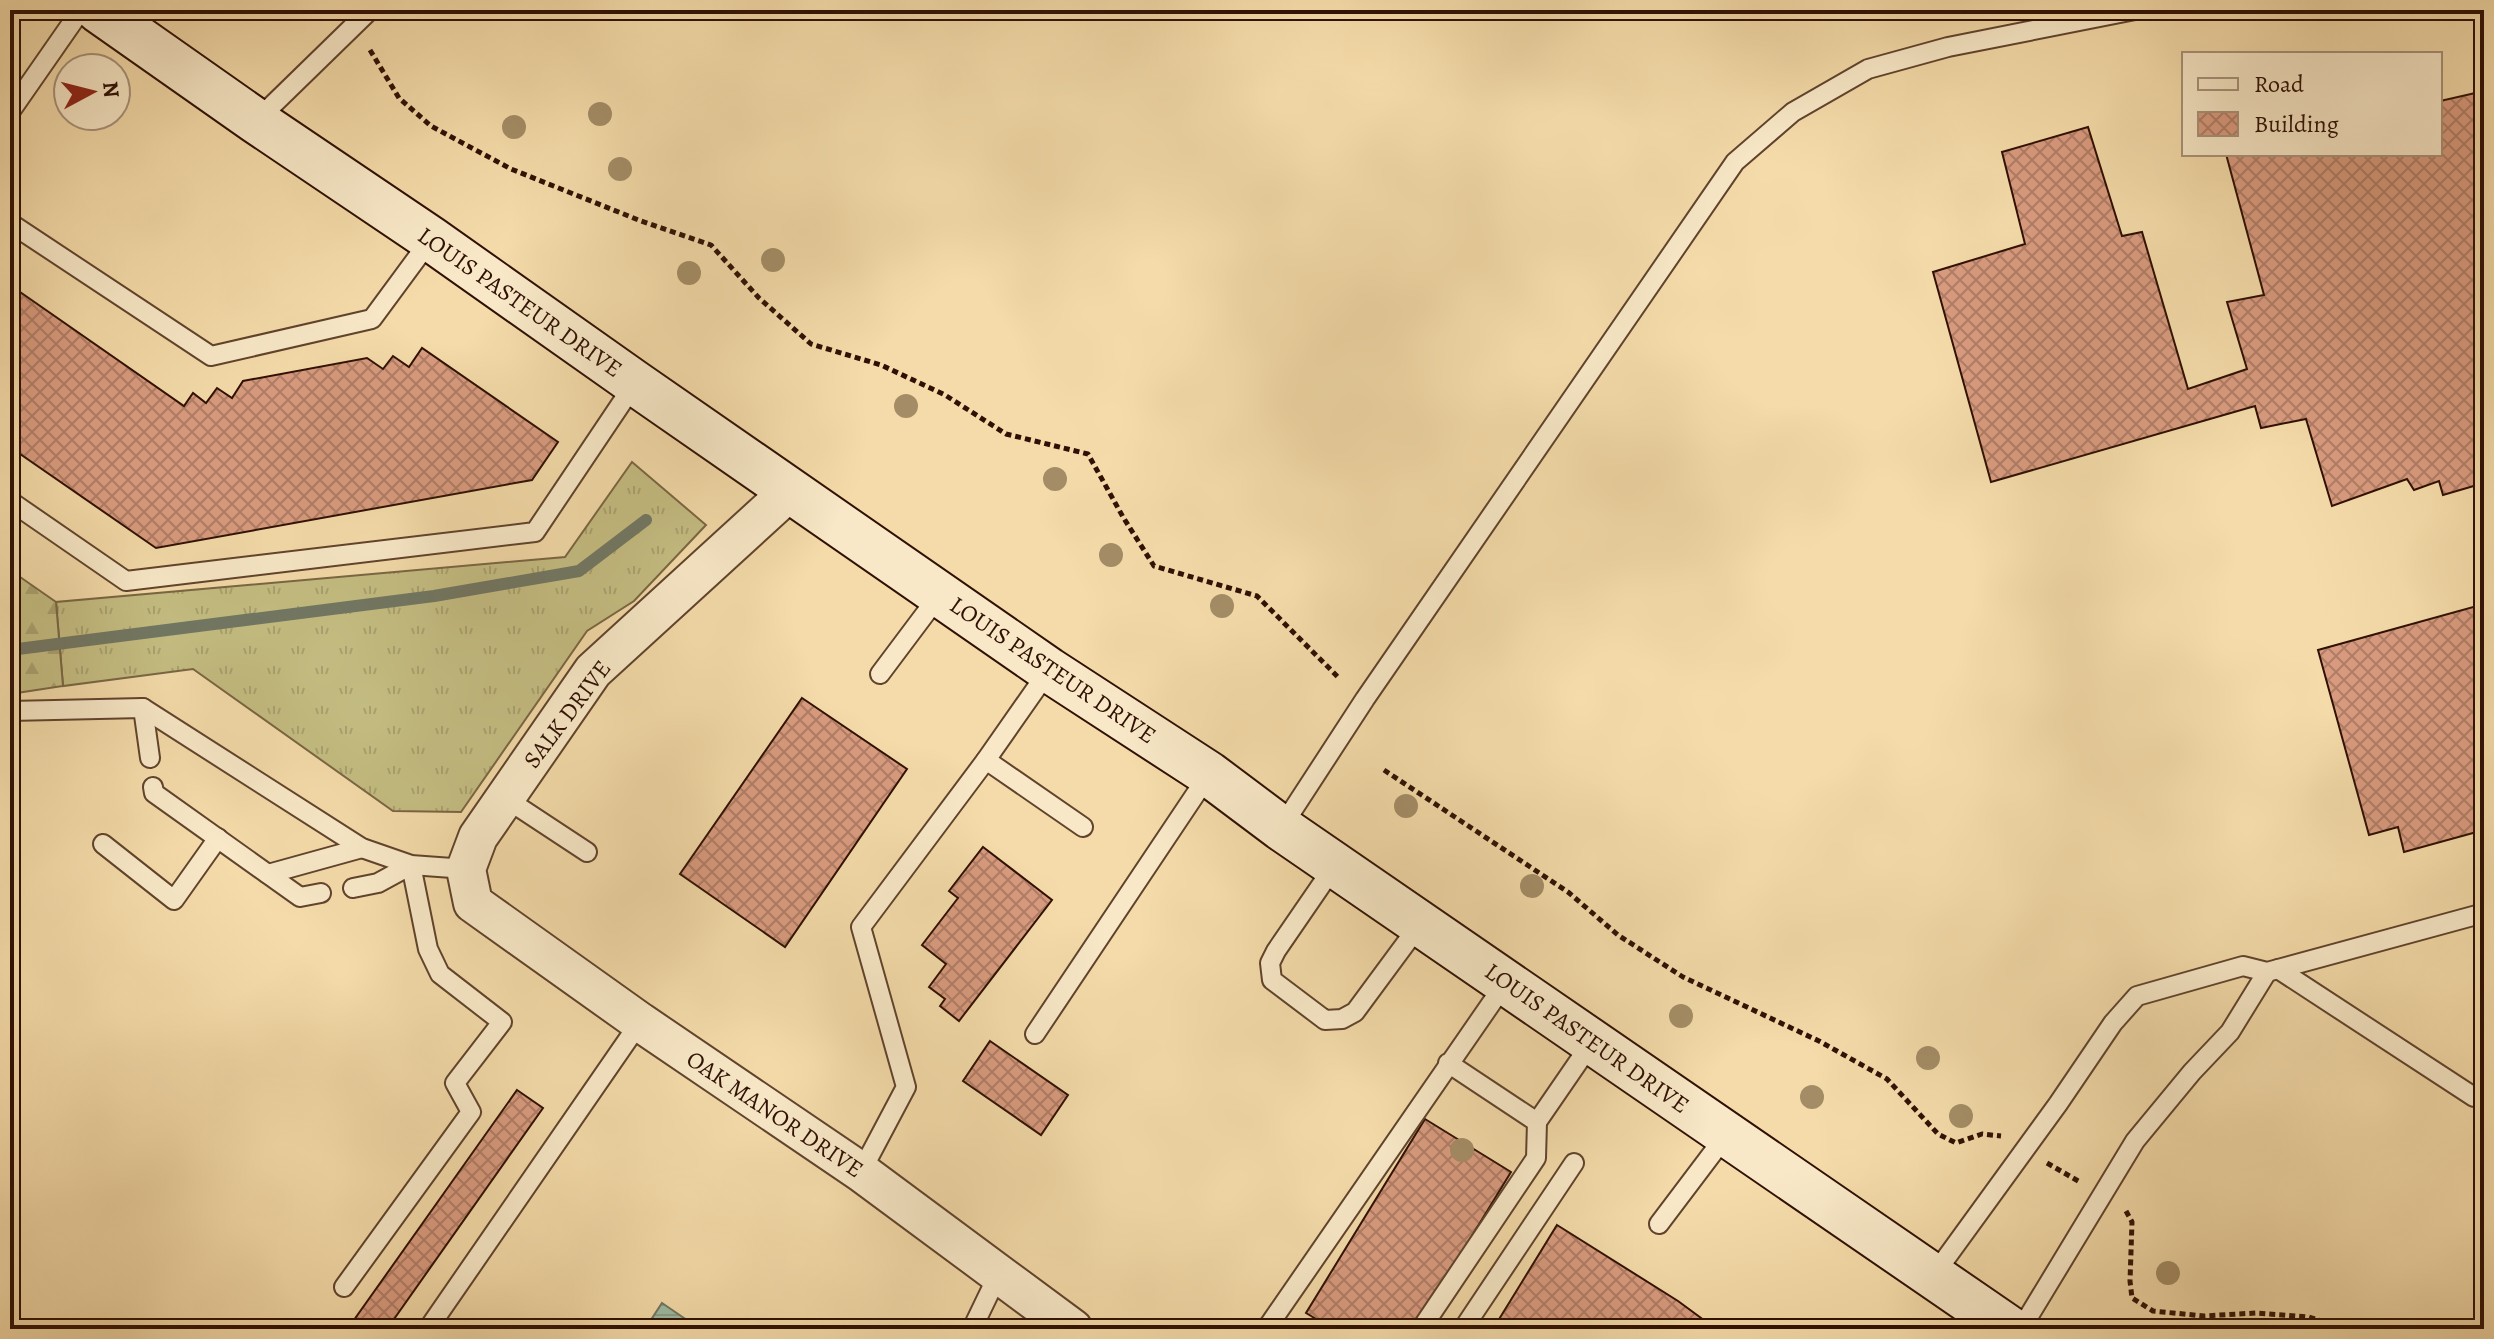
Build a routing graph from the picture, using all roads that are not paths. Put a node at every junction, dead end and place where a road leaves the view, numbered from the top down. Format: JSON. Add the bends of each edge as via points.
{"nodes":[{"id":1,"x":81,"y":10,"type":"edge"},
{"id":2,"x":98,"y":10,"type":"edge"},
{"id":3,"x":370,"y":10,"type":"edge"},
{"id":4,"x":2135,"y":10,"type":"edge"},
{"id":5,"x":10,"y":112,"type":"edge"},
{"id":6,"x":256,"y":121,"type":"junction"},
{"id":7,"x":10,"y":223,"type":"edge"},
{"id":8,"x":431,"y":239,"type":"junction"},
{"id":9,"x":635,"y":383,"type":"junction"},
{"id":10,"x":790,"y":491,"type":"junction"},
{"id":11,"x":10,"y":501,"type":"edge"},
{"id":12,"x":940,"y":594,"type":"junction"},
{"id":13,"x":1049,"y":670,"type":"junction"},
{"id":14,"x":880,"y":674,"type":"dead end"},
{"id":15,"x":143,"y":708,"type":"junction"},
{"id":16,"x":10,"y":711,"type":"edge"},
{"id":17,"x":150,"y":758,"type":"dead end"},
{"id":18,"x":986,"y":760,"type":"junction"},
{"id":19,"x":1209,"y":774,"type":"junction"},
{"id":20,"x":153,"y":787,"type":"dead end"},
{"id":21,"x":505,"y":798,"type":"junction"},
{"id":22,"x":1083,"y":827,"type":"dead end"},
{"id":23,"x":1281,"y":828,"type":"junction"},
{"id":24,"x":218,"y":838,"type":"junction"},
{"id":25,"x":103,"y":844,"type":"dead end"},
{"id":26,"x":362,"y":848,"type":"junction"},
{"id":27,"x":587,"y":852,"type":"dead end"},
{"id":28,"x":411,"y":865,"type":"junction"},
{"id":29,"x":1335,"y":865,"type":"junction"},
{"id":30,"x":268,"y":874,"type":"junction"},
{"id":31,"x":470,"y":886,"type":"junction"},
{"id":32,"x":353,"y":888,"type":"dead end"},
{"id":33,"x":321,"y":893,"type":"dead end"},
{"id":34,"x":2484,"y":913,"type":"edge"},
{"id":35,"x":1420,"y":924,"type":"junction"},
{"id":36,"x":2273,"y":971,"type":"junction"},
{"id":37,"x":1506,"y":982,"type":"junction"},
{"id":38,"x":640,"y":1022,"type":"junction"},
{"id":39,"x":1035,"y":1034,"type":"dead end"},
{"id":40,"x":1592,"y":1042,"type":"junction"},
{"id":41,"x":1448,"y":1063,"type":"junction"},
{"id":42,"x":2474,"y":1097,"type":"dead end"},
{"id":43,"x":1537,"y":1122,"type":"junction"},
{"id":44,"x":1727,"y":1134,"type":"junction"},
{"id":45,"x":1574,"y":1163,"type":"dead end"},
{"id":46,"x":861,"y":1172,"type":"junction"},
{"id":47,"x":1659,"y":1224,"type":"dead end"},
{"id":48,"x":998,"y":1275,"type":"junction"},
{"id":49,"x":1933,"y":1276,"type":"junction"},
{"id":50,"x":344,"y":1287,"type":"dead end"},
{"id":51,"x":1986,"y":1322,"type":"edge"},
{"id":52,"x":1052,"y":1323,"type":"edge"},
{"id":53,"x":428,"y":1329,"type":"edge"},
{"id":54,"x":972,"y":1329,"type":"edge"},
{"id":55,"x":1275,"y":1329,"type":"edge"},
{"id":56,"x":1421,"y":1329,"type":"edge"},
{"id":57,"x":1463,"y":1329,"type":"edge"},
{"id":58,"x":2021,"y":1329,"type":"edge"}],
"edges":[{"from":1,"to":5,"type":"lane"},
{"from":2,"to":6,"type":"street","name":"LOUIS PASTEUR DRIVE"},
{"from":3,"to":6,"type":"lane"},
{"from":4,"to":23,"type":"lane","via":[[1948,47],[1868,69],[1793,112],[1735,162]]},
{"from":6,"to":8,"type":"street","name":"LOUIS PASTEUR DRIVE"},
{"from":7,"to":8,"type":"lane","via":[[211,356],[372,319]]},
{"from":8,"to":9,"type":"street","name":"LOUIS PASTEUR DRIVE"},
{"from":9,"to":10,"type":"street","name":"LOUIS PASTEUR DRIVE"},
{"from":9,"to":11,"type":"lane","via":[[535,532],[126,581]]},
{"from":10,"to":12,"type":"street","name":"LOUIS PASTEUR DRIVE"},
{"from":10,"to":21,"type":"street","name":"SALK DRIVE","via":[[593,671]]},
{"from":12,"to":13,"type":"street","name":"LOUIS PASTEUR DRIVE"},
{"from":12,"to":14,"type":"lane"},
{"from":13,"to":18,"type":"lane"},
{"from":13,"to":19,"type":"street","name":"LOUIS PASTEUR DRIVE"},
{"from":15,"to":16,"type":"lane"},
{"from":15,"to":17,"type":"lane"},
{"from":15,"to":26,"type":"lane"},
{"from":18,"to":22,"type":"lane"},
{"from":18,"to":46,"type":"lane","via":[[861,927],[906,1087]]},
{"from":19,"to":23,"type":"street","name":"LOUIS PASTEUR DRIVE"},
{"from":19,"to":39,"type":"lane"},
{"from":20,"to":24,"type":"lane","via":[[154,793]]},
{"from":21,"to":27,"type":"lane"},
{"from":21,"to":31,"type":"street","name":"SALK DRIVE","via":[[478,837]]},
{"from":23,"to":29,"type":"street","name":"LOUIS PASTEUR DRIVE"},
{"from":24,"to":25,"type":"lane","via":[[174,900]]},
{"from":24,"to":30,"type":"lane"},
{"from":26,"to":28,"type":"lane"},
{"from":26,"to":30,"type":"lane"},
{"from":28,"to":31,"type":"lane"},
{"from":28,"to":32,"type":"lane","via":[[378,883]]},
{"from":28,"to":50,"type":"lane","via":[[428,949],[440,974],[502,1022],[455,1083],[471,1112]]},
{"from":29,"to":35,"type":"street","name":"LOUIS PASTEUR DRIVE"},
{"from":29,"to":35,"type":"lane","via":[[1270,963],[1272,980],[1325,1020],[1355,1012]]},
{"from":30,"to":33,"type":"lane","via":[[300,897]]},
{"from":31,"to":38,"type":"street","name":"OAK MANOR DRIVE"},
{"from":34,"to":36,"type":"lane"},
{"from":35,"to":37,"type":"street","name":"LOUIS PASTEUR DRIVE"},
{"from":36,"to":42,"type":"lane"},
{"from":36,"to":49,"type":"lane","via":[[2243,966],[2137,996]]},
{"from":36,"to":58,"type":"lane","via":[[2230,1032],[2135,1141]]},
{"from":37,"to":40,"type":"street","name":"LOUIS PASTEUR DRIVE"},
{"from":37,"to":41,"type":"lane"},
{"from":38,"to":46,"type":"street","name":"OAK MANOR DRIVE"},
{"from":38,"to":53,"type":"lane"},
{"from":40,"to":43,"type":"lane"},
{"from":40,"to":44,"type":"street","name":"LOUIS PASTEUR DRIVE"},
{"from":41,"to":43,"type":"lane"},
{"from":41,"to":55,"type":"lane","via":[[1269,1325]]},
{"from":43,"to":56,"type":"lane","via":[[1536,1158]]},
{"from":44,"to":47,"type":"lane"},
{"from":44,"to":49,"type":"street","name":"LOUIS PASTEUR DRIVE"},
{"from":45,"to":57,"type":"lane"},
{"from":46,"to":48,"type":"street","name":"OAK MANOR DRIVE"},
{"from":48,"to":52,"type":"street","name":"OAK MANOR DRIVE"},
{"from":48,"to":54,"type":"lane"},
{"from":49,"to":51,"type":"street","name":"LOUIS PASTEUR DRIVE"}]}
